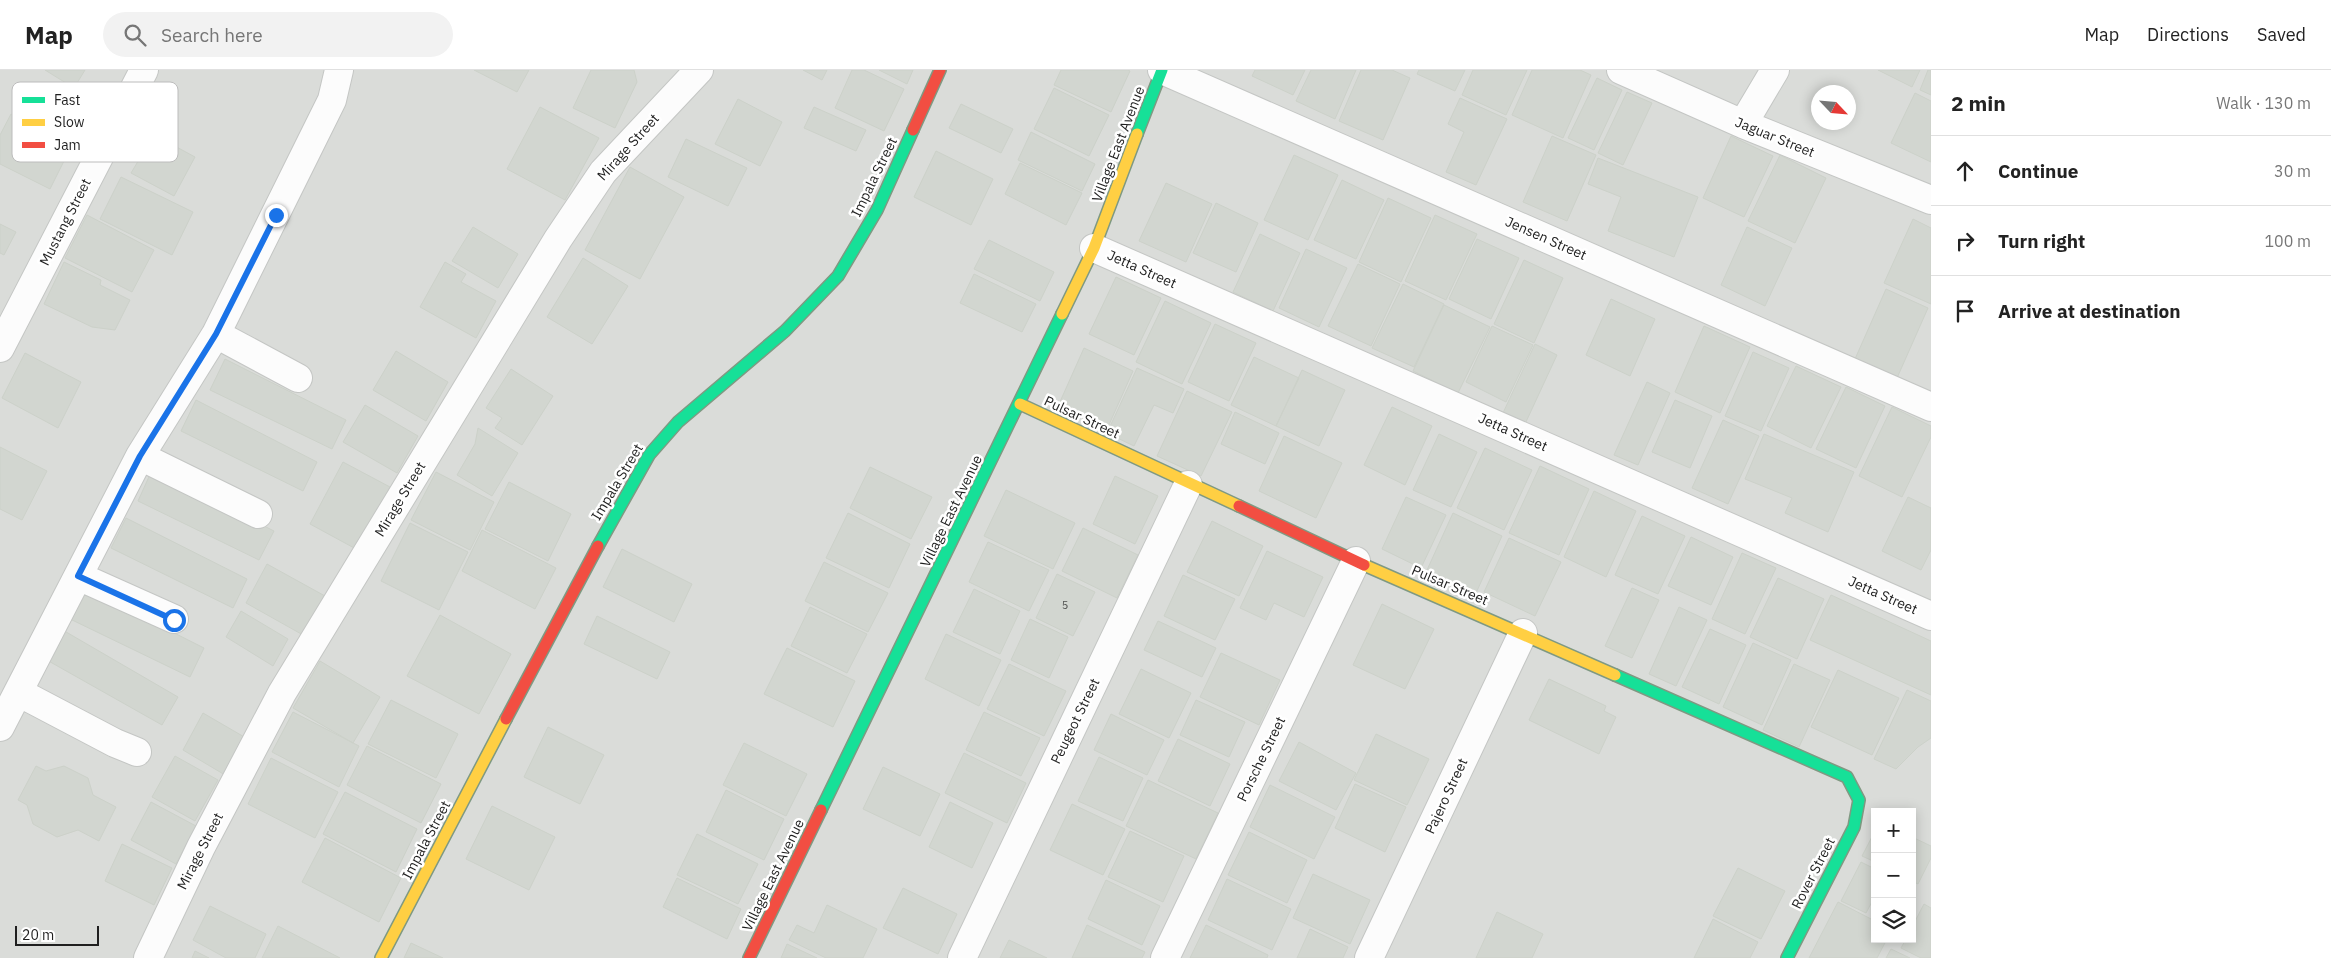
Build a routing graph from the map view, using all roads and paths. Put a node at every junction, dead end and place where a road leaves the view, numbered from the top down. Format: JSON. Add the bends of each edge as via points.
{"nodes":[{"id":1,"x":144,"y":70,"type":"edge"},
{"id":2,"x":339,"y":70,"type":"edge"},
{"id":3,"x":699,"y":70,"type":"edge"},
{"id":4,"x":940,"y":70,"type":"edge"},
{"id":5,"x":1162,"y":70,"type":"edge"},
{"id":6,"x":1621,"y":70,"type":"edge"},
{"id":7,"x":1775,"y":70,"type":"edge"},
{"id":8,"x":138,"y":82,"type":"edge"},
{"id":9,"x":1743,"y":124,"type":"junction"},
{"id":10,"x":96,"y":162,"type":"edge"},
{"id":11,"x":1931,"y":200,"type":"edge"},
{"id":12,"x":1094,"y":248,"type":"junction"},
{"id":13,"x":216,"y":334,"type":"junction"},
{"id":14,"x":0,"y":348,"type":"edge"},
{"id":15,"x":298,"y":378,"type":"dead end"},
{"id":16,"x":1020,"y":404,"type":"junction"},
{"id":17,"x":1931,"y":406,"type":"edge"},
{"id":18,"x":140,"y":456,"type":"junction"},
{"id":19,"x":1188,"y":484,"type":"junction"},
{"id":20,"x":258,"y":514,"type":"dead end"},
{"id":21,"x":1356,"y":561,"type":"junction"},
{"id":22,"x":78,"y":576,"type":"junction"},
{"id":23,"x":1931,"y":616,"type":"edge"},
{"id":24,"x":174,"y":620,"type":"dead end"},
{"id":25,"x":1523,"y":633,"type":"junction"},
{"id":26,"x":18,"y":692,"type":"junction"},
{"id":27,"x":0,"y":727,"type":"edge"},
{"id":28,"x":137,"y":752,"type":"dead end"},
{"id":29,"x":1859,"y":800,"type":"joint"},
{"id":30,"x":148,"y":958,"type":"edge"},
{"id":31,"x":380,"y":958,"type":"edge"},
{"id":32,"x":749,"y":958,"type":"edge"},
{"id":33,"x":962,"y":958,"type":"edge"},
{"id":34,"x":1165,"y":958,"type":"edge"},
{"id":35,"x":1368,"y":958,"type":"edge"},
{"id":36,"x":1787,"y":958,"type":"edge"}],
"edges":[{"from":1,"to":8,"type":"street","name":"Mustang Street"},
{"from":2,"to":13,"type":"street","via":[[332,100]]},
{"from":3,"to":30,"type":"street","name":"Mirage Street","via":[[603,172],[558,239],[282,693],[201,847]]},
{"from":4,"to":31,"type":"street","name":"Impala Street","via":[[877,210],[838,276],[785,331],[678,422],[649,455],[620,503]]},
{"from":5,"to":12,"type":"street","name":"Village East Avenue"},
{"from":5,"to":17,"type":"street","name":"Jensen Street"},
{"from":6,"to":9,"type":"street","name":"Jaguar Street"},
{"from":7,"to":9,"type":"street"},
{"from":9,"to":11,"type":"street","name":"Jaguar Street"},
{"from":10,"to":14,"type":"street","name":"Mustang Street"},
{"from":12,"to":16,"type":"street","name":"Village East Avenue"},
{"from":12,"to":23,"type":"street","name":"Jetta Street"},
{"from":13,"to":15,"type":"street"},
{"from":13,"to":18,"type":"street"},
{"from":16,"to":19,"type":"street","name":"Pulsar Street"},
{"from":16,"to":32,"type":"street","name":"Village East Avenue"},
{"from":18,"to":20,"type":"street"},
{"from":18,"to":22,"type":"street"},
{"from":19,"to":21,"type":"street","name":"Pulsar Street"},
{"from":19,"to":33,"type":"street","name":"Peugeot Street"},
{"from":21,"to":25,"type":"street","name":"Pulsar Street"},
{"from":21,"to":34,"type":"street","name":"Porsche Street"},
{"from":22,"to":24,"type":"street"},
{"from":22,"to":26,"type":"street"},
{"from":25,"to":29,"type":"street","name":"Pulsar Street","via":[[1847,777]]},
{"from":25,"to":35,"type":"street","name":"Pajero Street"},
{"from":26,"to":27,"type":"street"},
{"from":26,"to":28,"type":"street"},
{"from":29,"to":36,"type":"street","name":"Rover Street","via":[[1854,827]]}]}
